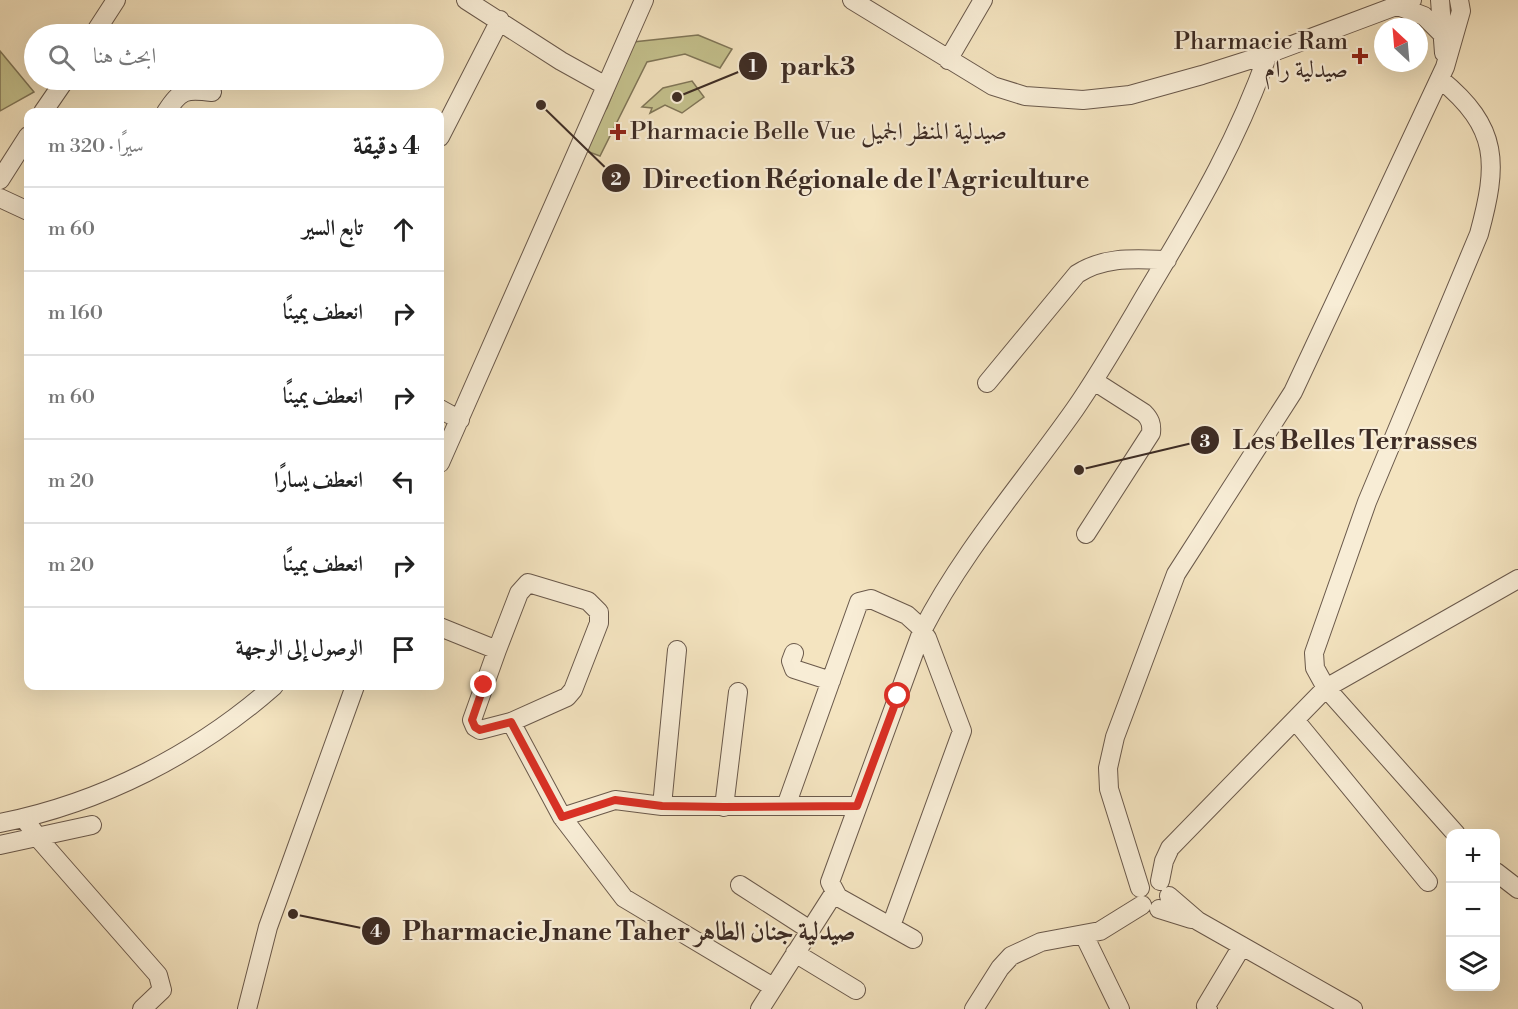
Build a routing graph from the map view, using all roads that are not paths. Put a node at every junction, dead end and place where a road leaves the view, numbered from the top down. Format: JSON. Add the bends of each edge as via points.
{"nodes":[{"id":1,"x":644,"y":0,"type":"edge"},
{"id":2,"x":852,"y":0,"type":"edge"},
{"id":3,"x":983,"y":0,"type":"edge"},
{"id":4,"x":1440,"y":0,"type":"edge"},
{"id":5,"x":111,"y":2,"type":"edge"},
{"id":6,"x":472,"y":2,"type":"edge"},
{"id":7,"x":1405,"y":3,"type":"edge"},
{"id":8,"x":1463,"y":4,"type":"edge"},
{"id":9,"x":500,"y":20,"type":"junction"},
{"id":10,"x":99,"y":24,"type":"edge"},
{"id":11,"x":1442,"y":34,"type":"junction"},
{"id":12,"x":1268,"y":54,"type":"junction"},
{"id":13,"x":948,"y":60,"type":"junction"},
{"id":14,"x":1442,"y":73,"type":"junction"},
{"id":15,"x":606,"y":86,"type":"junction"},
{"id":16,"x":58,"y":90,"type":"edge"},
{"id":17,"x":188,"y":90,"type":"edge"},
{"id":18,"x":198,"y":90,"type":"edge"},
{"id":19,"x":212,"y":92,"type":"dead end"},
{"id":20,"x":47,"y":108,"type":"edge"},
{"id":21,"x":169,"y":108,"type":"edge"},
{"id":22,"x":444,"y":129,"type":"edge"},
{"id":23,"x":24,"y":142,"type":"edge"},
{"id":24,"x":0,"y":180,"type":"edge"},
{"id":25,"x":0,"y":198,"type":"edge"},
{"id":26,"x":24,"y":209,"type":"edge"},
{"id":27,"x":1167,"y":260,"type":"junction"},
{"id":28,"x":1094,"y":381,"type":"junction"},
{"id":29,"x":987,"y":383,"type":"dead end"},
{"id":30,"x":444,"y":411,"type":"edge"},
{"id":31,"x":460,"y":420,"type":"junction"},
{"id":32,"x":444,"y":454,"type":"edge"},
{"id":33,"x":1086,"y":534,"type":"dead end"},
{"id":34,"x":1518,"y":579,"type":"edge"},
{"id":35,"x":444,"y":629,"type":"edge"},
{"id":36,"x":922,"y":631,"type":"junction"},
{"id":37,"x":497,"y":650,"type":"junction"},
{"id":38,"x":677,"y":650,"type":"dead end"},
{"id":39,"x":794,"y":653,"type":"dead end"},
{"id":40,"x":831,"y":681,"type":"junction"},
{"id":41,"x":1326,"y":688,"type":"junction"},
{"id":42,"x":269,"y":690,"type":"edge"},
{"id":43,"x":354,"y":690,"type":"edge"},
{"id":44,"x":738,"y":692,"type":"dead end"},
{"id":45,"x":1295,"y":720,"type":"junction"},
{"id":46,"x":511,"y":722,"type":"junction"},
{"id":47,"x":662,"y":806,"type":"junction"},
{"id":48,"x":786,"y":806,"type":"junction"},
{"id":49,"x":857,"y":806,"type":"junction"},
{"id":50,"x":724,"y":807,"type":"junction"},
{"id":51,"x":562,"y":817,"type":"junction"},
{"id":52,"x":24,"y":819,"type":"junction"},
{"id":53,"x":0,"y":823,"type":"edge"},
{"id":54,"x":92,"y":825,"type":"dead end"},
{"id":55,"x":1452,"y":829,"type":"edge"},
{"id":56,"x":38,"y":838,"type":"junction"},
{"id":57,"x":0,"y":845,"type":"edge"},
{"id":58,"x":1500,"y":875,"type":"edge"},
{"id":59,"x":1428,"y":882,"type":"dead end"},
{"id":60,"x":740,"y":885,"type":"dead end"},
{"id":61,"x":1518,"y":889,"type":"edge"},
{"id":62,"x":834,"y":893,"type":"junction"},
{"id":63,"x":1154,"y":893,"type":"junction"},
{"id":64,"x":891,"y":926,"type":"junction"},
{"id":65,"x":810,"y":930,"type":"junction"},
{"id":66,"x":1084,"y":935,"type":"junction"},
{"id":67,"x":913,"y":939,"type":"dead end"},
{"id":68,"x":1242,"y":946,"type":"junction"},
{"id":69,"x":795,"y":953,"type":"junction"},
{"id":70,"x":773,"y":987,"type":"junction"},
{"id":71,"x":856,"y":990,"type":"dead end"},
{"id":72,"x":142,"y":1009,"type":"edge"},
{"id":73,"x":247,"y":1009,"type":"edge"},
{"id":74,"x":760,"y":1009,"type":"edge"},
{"id":75,"x":974,"y":1009,"type":"edge"},
{"id":76,"x":1120,"y":1009,"type":"edge"},
{"id":77,"x":1208,"y":1009,"type":"edge"},
{"id":78,"x":1353,"y":1009,"type":"edge"}],
"edges":[{"from":1,"to":15,"type":"street"},
{"from":2,"to":13,"type":"street"},
{"from":3,"to":13,"type":"street"},
{"from":4,"to":11,"type":"street"},
{"from":5,"to":10,"type":"street"},
{"from":6,"to":9,"type":"street"},
{"from":7,"to":11,"type":"street"},
{"from":7,"to":12,"type":"street"},
{"from":8,"to":14,"type":"street"},
{"from":9,"to":15,"type":"street"},
{"from":9,"to":22,"type":"street"},
{"from":11,"to":14,"type":"street"},
{"from":12,"to":13,"type":"street","via":[[1130,96],[1083,100],[1015,93],[986,83]]},
{"from":12,"to":27,"type":"street","via":[[1228,153]]},
{"from":14,"to":41,"type":"street","via":[[1485,133],[1491,151],[1490,187],[1479,234],[1367,502],[1314,653],[1315,668]]},
{"from":14,"to":63,"type":"street","via":[[1293,392],[1176,574],[1115,737],[1108,768],[1109,789],[1118,823]]},
{"from":15,"to":31,"type":"street"},
{"from":16,"to":20,"type":"street"},
{"from":17,"to":21,"type":"street"},
{"from":18,"to":19,"type":"street"},
{"from":23,"to":24,"type":"street"},
{"from":25,"to":26,"type":"street"},
{"from":27,"to":28,"type":"street"},
{"from":27,"to":29,"type":"street","via":[[1111,260],[1077,274]]},
{"from":28,"to":33,"type":"street","via":[[1144,412],[1150,418],[1151,433]]},
{"from":28,"to":36,"type":"street","via":[[939,598]]},
{"from":30,"to":31,"type":"street"},
{"from":31,"to":32,"type":"street"},
{"from":34,"to":41,"type":"street"},
{"from":35,"to":37,"type":"street"},
{"from":36,"to":40,"type":"street","via":[[907,615],[871,599],[862,599]]},
{"from":36,"to":49,"type":"street"},
{"from":36,"to":64,"type":"street","via":[[962,730]]},
{"from":37,"to":46,"type":"street","via":[[472,720],[480,730]]},
{"from":37,"to":46,"type":"street","via":[[519,593],[528,583],[588,602],[599,612],[599,622],[573,690],[554,704]]},
{"from":38,"to":47,"type":"street"},
{"from":39,"to":40,"type":"street","via":[[794,669]]},
{"from":40,"to":48,"type":"street"},
{"from":41,"to":45,"type":"street"},
{"from":41,"to":55,"type":"street"},
{"from":42,"to":52,"type":"street","via":[[221,726],[154,767],[88,799]]},
{"from":43,"to":73,"type":"street","via":[[268,927]]},
{"from":44,"to":50,"type":"street"},
{"from":45,"to":59,"type":"street"},
{"from":45,"to":63,"type":"street","via":[[1170,848]]},
{"from":46,"to":51,"type":"street"},
{"from":47,"to":50,"type":"street"},
{"from":47,"to":51,"type":"street","via":[[615,800]]},
{"from":48,"to":49,"type":"street"},
{"from":48,"to":50,"type":"street"},
{"from":49,"to":62,"type":"street","via":[[831,876]]},
{"from":51,"to":70,"type":"street","via":[[624,898]]},
{"from":52,"to":53,"type":"street"},
{"from":52,"to":56,"type":"street"},
{"from":54,"to":56,"type":"street"},
{"from":56,"to":57,"type":"street"},
{"from":56,"to":72,"type":"street","via":[[158,975],[162,990]]},
{"from":58,"to":61,"type":"street"},
{"from":60,"to":65,"type":"street"},
{"from":62,"to":64,"type":"street"},
{"from":62,"to":65,"type":"street"},
{"from":63,"to":66,"type":"street","via":[[1115,924]]},
{"from":63,"to":68,"type":"street"},
{"from":64,"to":67,"type":"street"},
{"from":65,"to":69,"type":"street"},
{"from":66,"to":75,"type":"street","via":[[1041,942],[1011,956]]},
{"from":66,"to":76,"type":"street"},
{"from":68,"to":77,"type":"street","via":[[1206,1006]]},
{"from":68,"to":78,"type":"street"},
{"from":69,"to":70,"type":"street"},
{"from":69,"to":71,"type":"street"},
{"from":70,"to":74,"type":"street"}]}
